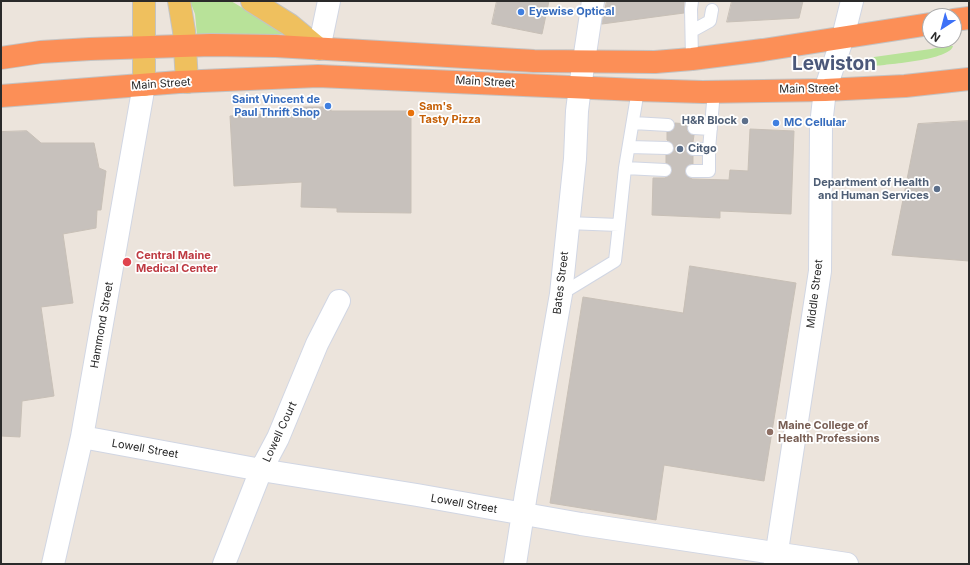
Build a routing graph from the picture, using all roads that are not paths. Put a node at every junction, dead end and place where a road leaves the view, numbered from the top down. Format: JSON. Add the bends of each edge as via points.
{"nodes":[{"id":1,"x":144,"y":1,"type":"edge"},
{"id":2,"x":179,"y":1,"type":"edge"},
{"id":3,"x":252,"y":1,"type":"edge"},
{"id":4,"x":329,"y":1,"type":"edge"},
{"id":5,"x":593,"y":1,"type":"edge"},
{"id":6,"x":692,"y":1,"type":"edge"},
{"id":7,"x":852,"y":1,"type":"edge"},
{"id":8,"x":712,"y":10,"type":"dead end"},
{"id":9,"x":922,"y":25,"type":"edge"},
{"id":10,"x":692,"y":31,"type":"junction"},
{"id":11,"x":843,"y":38,"type":"junction"},
{"id":12,"x":185,"y":46,"type":"junction"},
{"id":13,"x":145,"y":47,"type":"junction"},
{"id":14,"x":319,"y":49,"type":"junction"},
{"id":15,"x":1,"y":58,"type":"edge"},
{"id":16,"x":692,"y":59,"type":"junction"},
{"id":17,"x":583,"y":61,"type":"junction"},
{"id":18,"x":969,"y":79,"type":"edge"},
{"id":19,"x":186,"y":82,"type":"junction"},
{"id":20,"x":144,"y":85,"type":"junction"},
{"id":21,"x":580,"y":87,"type":"junction"},
{"id":22,"x":638,"y":90,"type":"junction"},
{"id":23,"x":825,"y":90,"type":"junction"},
{"id":24,"x":714,"y":91,"type":"junction"},
{"id":25,"x":1,"y":96,"type":"edge"},
{"id":26,"x":633,"y":123,"type":"junction"},
{"id":27,"x":668,"y":126,"type":"dead end"},
{"id":28,"x":694,"y":128,"type":"dead end"},
{"id":29,"x":711,"y":129,"type":"junction"},
{"id":30,"x":629,"y":147,"type":"junction"},
{"id":31,"x":667,"y":148,"type":"dead end"},
{"id":32,"x":693,"y":149,"type":"dead end"},
{"id":33,"x":709,"y":149,"type":"junction"},
{"id":34,"x":625,"y":168,"type":"junction"},
{"id":35,"x":666,"y":170,"type":"dead end"},
{"id":36,"x":692,"y":171,"type":"dead end"},
{"id":37,"x":567,"y":223,"type":"junction"},
{"id":38,"x":619,"y":225,"type":"junction"},
{"id":39,"x":561,"y":294,"type":"junction"},
{"id":40,"x":338,"y":301,"type":"dead end"},
{"id":41,"x":82,"y":437,"type":"junction"},
{"id":42,"x":261,"y":470,"type":"junction"},
{"id":43,"x":522,"y":514,"type":"junction"},
{"id":44,"x":776,"y":558,"type":"edge"},
{"id":45,"x":54,"y":564,"type":"edge"},
{"id":46,"x":224,"y":564,"type":"edge"},
{"id":47,"x":515,"y":564,"type":"edge"},
{"id":48,"x":847,"y":564,"type":"edge"}],
"edges":[{"from":1,"to":13,"type":"main road"},
{"from":2,"to":12,"type":"main road"},
{"from":3,"to":14,"type":"main road","via":[[290,25]]},
{"from":4,"to":14,"type":"street"},
{"from":5,"to":17,"type":"street","name":"Bates Street"},
{"from":6,"to":10,"type":"lane"},
{"from":7,"to":11,"type":"street","name":"Middle Street"},
{"from":8,"to":10,"type":"lane","via":[[710,21]]},
{"from":9,"to":11,"type":"highway"},
{"from":10,"to":16,"type":"lane"},
{"from":11,"to":16,"type":"highway"},
{"from":11,"to":23,"type":"street","name":"Middle Street"},
{"from":12,"to":13,"type":"highway"},
{"from":12,"to":14,"type":"highway","via":[[276,46]]},
{"from":12,"to":19,"type":"main road"},
{"from":13,"to":15,"type":"highway","via":[[41,52]]},
{"from":13,"to":20,"type":"main road"},
{"from":14,"to":17,"type":"highway","via":[[534,61]]},
{"from":16,"to":17,"type":"highway","via":[[656,62]]},
{"from":17,"to":21,"type":"street","name":"Bates Street"},
{"from":18,"to":23,"type":"highway","name":"Main Street","via":[[905,86]]},
{"from":19,"to":20,"type":"highway","name":"Main Street"},
{"from":19,"to":21,"type":"highway","name":"Main Street","via":[[318,76]]},
{"from":20,"to":25,"type":"highway","name":"Main Street"},
{"from":20,"to":41,"type":"street","name":"Hammond Street"},
{"from":21,"to":22,"type":"highway","name":"Main Street"},
{"from":21,"to":37,"type":"street","name":"Bates Street"},
{"from":22,"to":24,"type":"highway","name":"Main Street"},
{"from":22,"to":26,"type":"lane"},
{"from":23,"to":24,"type":"highway","name":"Main Street"},
{"from":23,"to":44,"type":"street","name":"Middle Street","via":[[820,125],[820,271]]},
{"from":24,"to":29,"type":"lane"},
{"from":26,"to":27,"type":"lane"},
{"from":26,"to":30,"type":"lane"},
{"from":28,"to":29,"type":"lane"},
{"from":29,"to":33,"type":"lane"},
{"from":30,"to":31,"type":"lane"},
{"from":30,"to":34,"type":"lane"},
{"from":32,"to":33,"type":"lane"},
{"from":33,"to":36,"type":"lane","via":[[709,171]]},
{"from":34,"to":35,"type":"lane"},
{"from":34,"to":38,"type":"lane"},
{"from":37,"to":38,"type":"lane"},
{"from":37,"to":39,"type":"street","name":"Bates Street"},
{"from":38,"to":39,"type":"lane","via":[[615,261]]},
{"from":39,"to":43,"type":"street","name":"Bates Street"},
{"from":40,"to":42,"type":"street","name":"Lowell Court","via":[[278,438]]},
{"from":41,"to":42,"type":"street","name":"Lowell Street"},
{"from":41,"to":45,"type":"street","name":"Hammond Street"},
{"from":42,"to":43,"type":"street","name":"Lowell Street"},
{"from":42,"to":46,"type":"street","name":"Lowell Court"},
{"from":43,"to":44,"type":"street","name":"Lowell Street"},
{"from":43,"to":47,"type":"street","name":"Bates Street"},
{"from":44,"to":48,"type":"street","name":"Lowell Street"}]}
